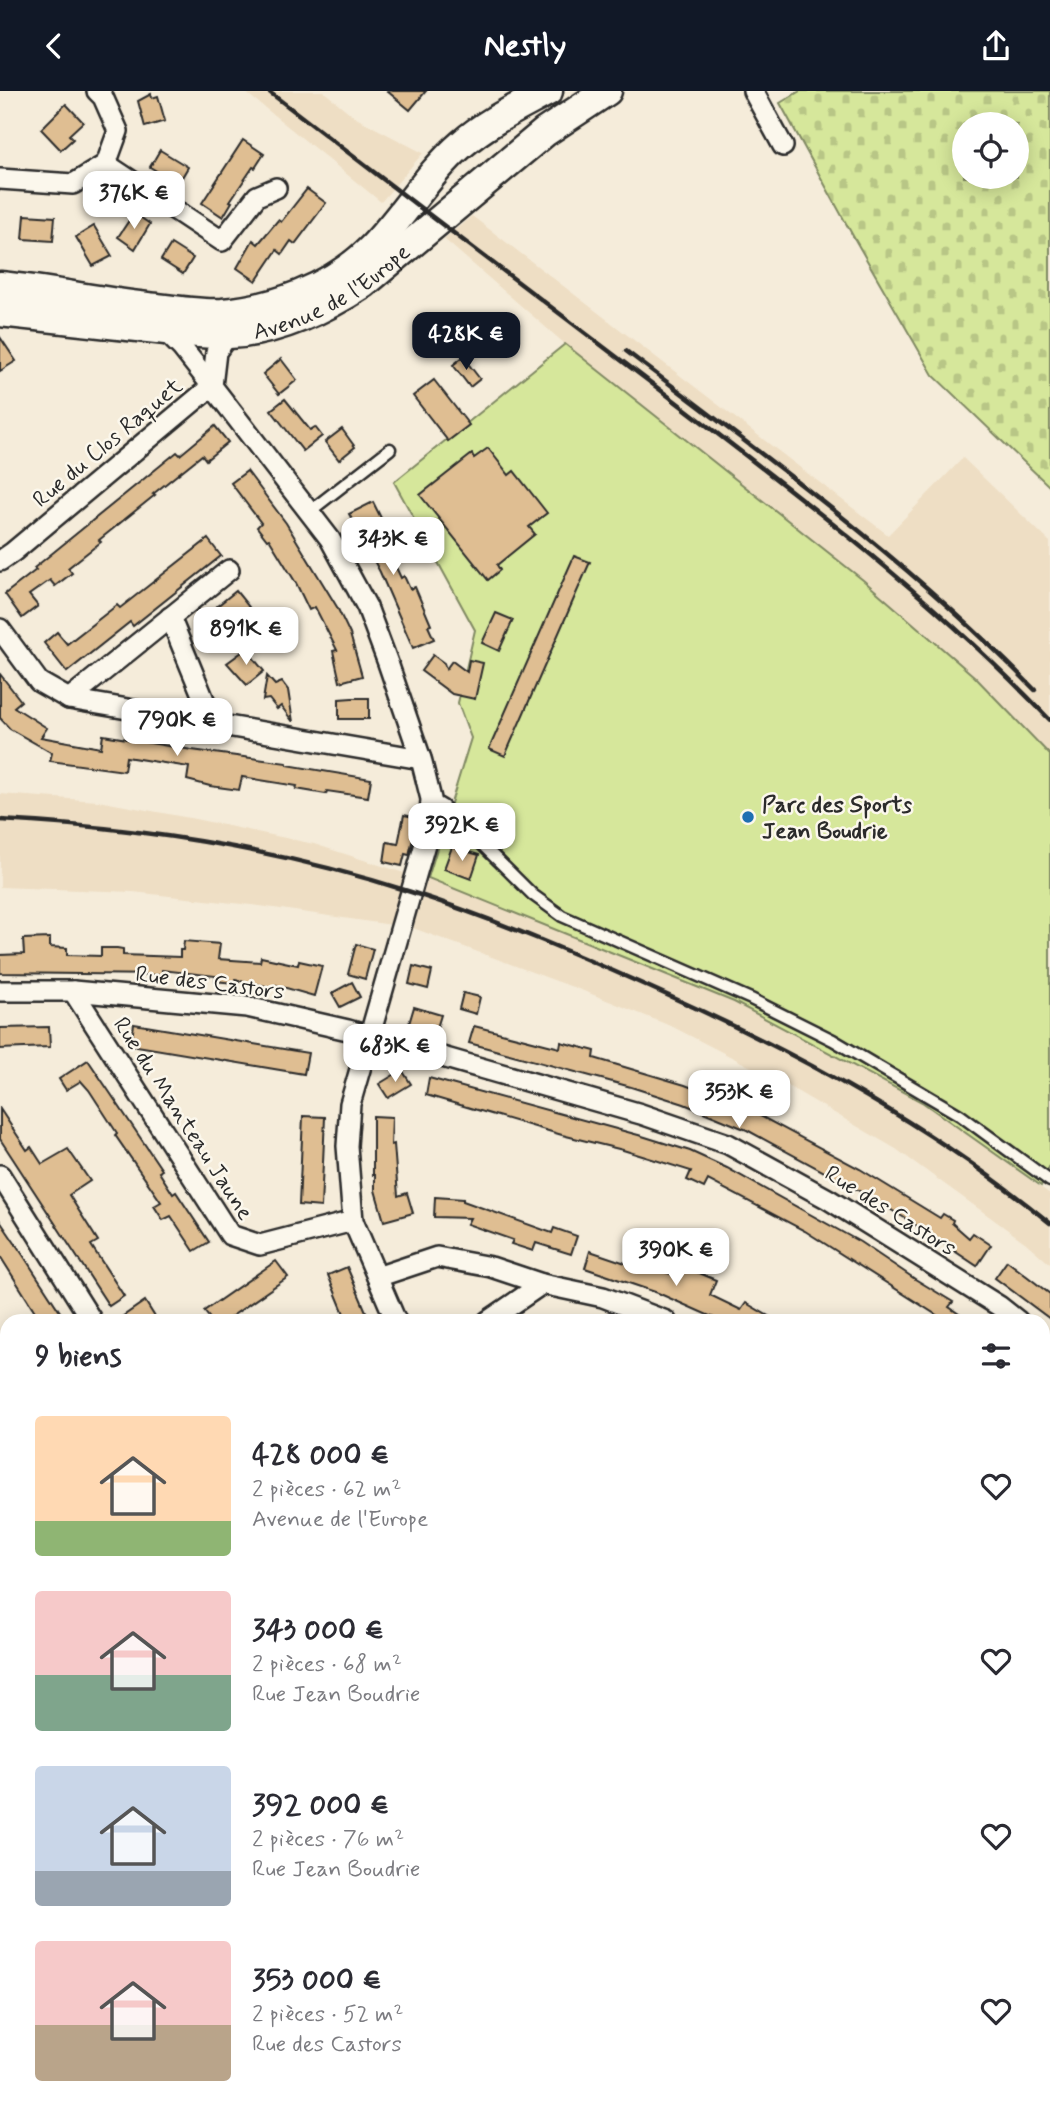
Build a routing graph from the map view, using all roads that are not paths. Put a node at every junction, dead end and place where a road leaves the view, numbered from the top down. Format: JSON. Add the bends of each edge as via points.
{"nodes":[{"id":1,"x":97,"y":91,"type":"edge"},
{"id":2,"x":548,"y":91,"type":"edge"},
{"id":3,"x":607,"y":91,"type":"edge"},
{"id":4,"x":752,"y":91,"type":"edge"},
{"id":5,"x":783,"y":146,"type":"dead end"},
{"id":6,"x":106,"y":164,"type":"junction"},
{"id":7,"x":0,"y":179,"type":"edge"},
{"id":8,"x":276,"y":188,"type":"dead end"},
{"id":9,"x":0,"y":286,"type":"edge"},
{"id":10,"x":0,"y":312,"type":"edge"},
{"id":11,"x":163,"y":329,"type":"junction"},
{"id":12,"x":229,"y":334,"type":"junction"},
{"id":13,"x":212,"y":386,"type":"junction"},
{"id":14,"x":390,"y":449,"type":"dead end"},
{"id":15,"x":309,"y":512,"type":"junction"},
{"id":16,"x":0,"y":561,"type":"edge"},
{"id":17,"x":229,"y":570,"type":"dead end"},
{"id":18,"x":170,"y":617,"type":"junction"},
{"id":19,"x":0,"y":629,"type":"edge"},
{"id":20,"x":69,"y":699,"type":"junction"},
{"id":21,"x":215,"y":724,"type":"junction"},
{"id":22,"x":421,"y":759,"type":"junction"},
{"id":23,"x":431,"y":799,"type":"junction"},
{"id":24,"x":0,"y":991,"type":"edge"},
{"id":25,"x":73,"y":991,"type":"junction"},
{"id":26,"x":368,"y":1036,"type":"junction"},
{"id":27,"x":0,"y":1175,"type":"edge"},
{"id":28,"x":1050,"y":1181,"type":"edge"},
{"id":29,"x":354,"y":1221,"type":"junction"},
{"id":30,"x":377,"y":1277,"type":"junction"},
{"id":31,"x":542,"y":1284,"type":"junction"},
{"id":32,"x":88,"y":1314,"type":"edge"},
{"id":33,"x":393,"y":1314,"type":"edge"},
{"id":34,"x":498,"y":1314,"type":"edge"},
{"id":35,"x":648,"y":1314,"type":"edge"},
{"id":36,"x":1009,"y":1314,"type":"edge"}],
"edges":[{"from":1,"to":6,"type":"street","via":[[118,131]]},
{"from":2,"to":9,"type":"main road","name":"Avenue de l'Europe","via":[[463,143],[382,238],[351,266],[286,299],[239,311],[194,312]]},
{"from":3,"to":12,"type":"main road","name":"Avenue de l'Europe","via":[[545,132],[349,293],[293,321]]},
{"from":4,"to":5,"type":"street"},
{"from":6,"to":7,"type":"street","via":[[74,184]]},
{"from":6,"to":8,"type":"street","via":[[222,241],[257,196]]},
{"from":10,"to":11,"type":"main road","name":"Avenue de l'Europe"},
{"from":11,"to":12,"type":"main road","name":"Avenue de l'Europe"},
{"from":11,"to":13,"type":"street"},
{"from":12,"to":13,"type":"street","via":[[216,352]]},
{"from":13,"to":15,"type":"street"},
{"from":13,"to":16,"type":"street","name":"Rue du Clos Raquet"},
{"from":14,"to":15,"type":"lane"},
{"from":15,"to":22,"type":"street","via":[[330,539],[367,607]]},
{"from":17,"to":18,"type":"street"},
{"from":18,"to":20,"type":"street"},
{"from":18,"to":21,"type":"street"},
{"from":19,"to":20,"type":"street","via":[[39,682]]},
{"from":20,"to":21,"type":"street"},
{"from":21,"to":22,"type":"street"},
{"from":22,"to":23,"type":"street"},
{"from":23,"to":26,"type":"street","via":[[429,830]]},
{"from":23,"to":28,"type":"lane","via":[[533,895],[562,916],[843,1045],[960,1115]]},
{"from":24,"to":25,"type":"street","name":"Rue des Castors"},
{"from":25,"to":26,"type":"street","name":"Rue des Castors","via":[[247,1007]]},
{"from":25,"to":29,"type":"street","name":"Rue du Manteau Jaune","via":[[230,1235],[260,1245]]},
{"from":26,"to":29,"type":"street","via":[[349,1114]]},
{"from":26,"to":36,"type":"street","name":"Rue des Castors","via":[[641,1114],[727,1145],[828,1199]]},
{"from":27,"to":32,"type":"street"},
{"from":29,"to":30,"type":"street"},
{"from":30,"to":31,"type":"street","via":[[437,1257],[491,1267]]},
{"from":30,"to":33,"type":"street"},
{"from":31,"to":34,"type":"street"},
{"from":31,"to":35,"type":"street","via":[[603,1297]]}]}
